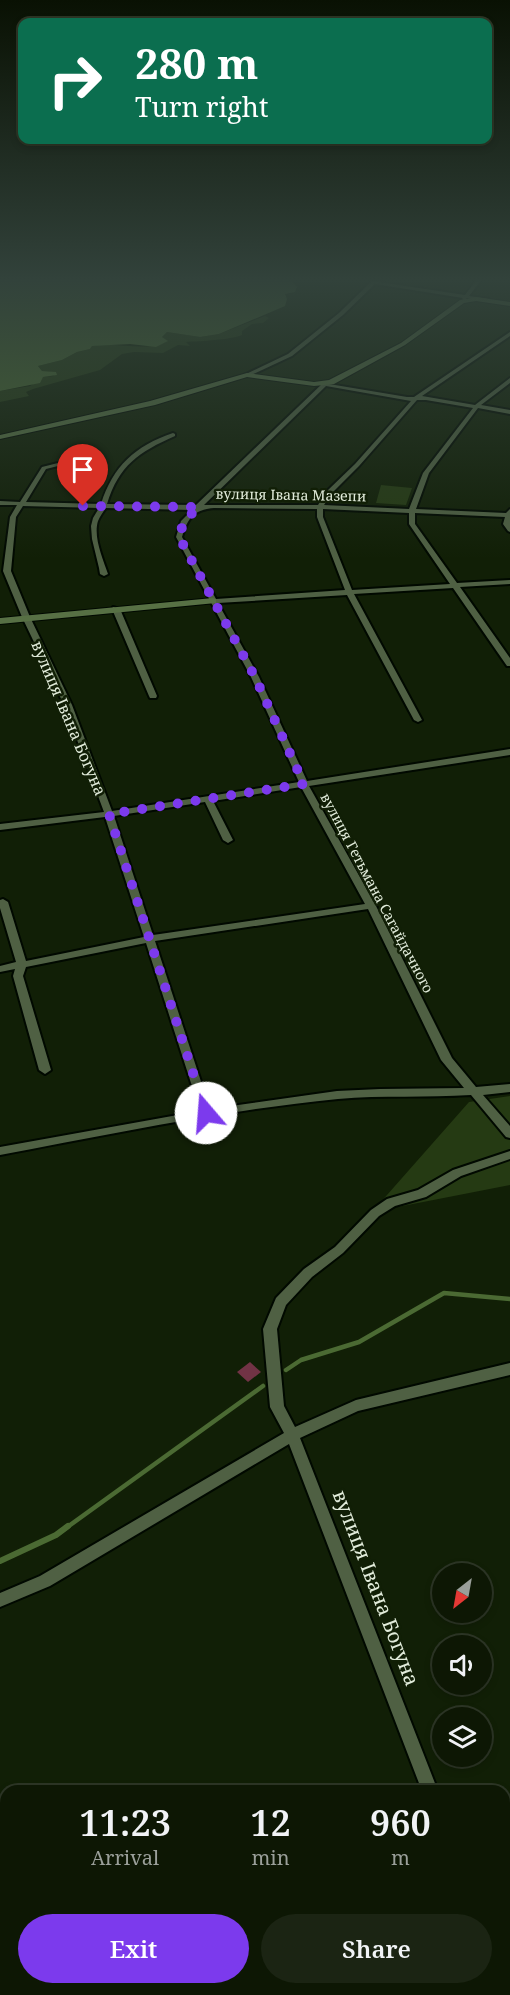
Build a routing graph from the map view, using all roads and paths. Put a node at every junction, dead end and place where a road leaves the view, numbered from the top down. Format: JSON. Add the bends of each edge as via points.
{"nodes":[{"id":1,"x":253,"y":372,"type":"edge"},
{"id":2,"x":351,"y":372,"type":"edge"},
{"id":3,"x":454,"y":372,"type":"edge"},
{"id":4,"x":247,"y":375,"type":"junction"},
{"id":5,"x":510,"y":380,"type":"edge"},
{"id":6,"x":326,"y":384,"type":"junction"},
{"id":7,"x":415,"y":399,"type":"junction"},
{"id":8,"x":478,"y":405,"type":"junction"},
{"id":9,"x":510,"y":412,"type":"edge"},
{"id":10,"x":173,"y":435,"type":"dead end"},
{"id":11,"x":0,"y":437,"type":"edge"},
{"id":12,"x":86,"y":450,"type":"dead end"},
{"id":13,"x":0,"y":503,"type":"edge"},
{"id":14,"x":19,"y":505,"type":"junction"},
{"id":15,"x":104,"y":507,"type":"junction"},
{"id":16,"x":199,"y":507,"type":"junction"},
{"id":17,"x":320,"y":507,"type":"junction"},
{"id":18,"x":412,"y":510,"type":"junction"},
{"id":19,"x":509,"y":514,"type":"edge"},
{"id":20,"x":510,"y":530,"type":"edge"},
{"id":21,"x":104,"y":574,"type":"dead end"},
{"id":22,"x":510,"y":582,"type":"edge"},
{"id":23,"x":458,"y":586,"type":"junction"},
{"id":24,"x":349,"y":592,"type":"junction"},
{"id":25,"x":213,"y":601,"type":"junction"},
{"id":26,"x":116,"y":609,"type":"junction"},
{"id":27,"x":26,"y":617,"type":"junction"},
{"id":28,"x":0,"y":621,"type":"edge"},
{"id":29,"x":510,"y":664,"type":"edge"},
{"id":30,"x":153,"y":696,"type":"dead end"},
{"id":31,"x":418,"y":720,"type":"dead end"},
{"id":32,"x":510,"y":752,"type":"edge"},
{"id":33,"x":304,"y":784,"type":"junction"},
{"id":34,"x":208,"y":799,"type":"junction"},
{"id":35,"x":109,"y":814,"type":"junction"},
{"id":36,"x":0,"y":827,"type":"edge"},
{"id":37,"x":228,"y":840,"type":"dead end"},
{"id":38,"x":3,"y":902,"type":"dead end"},
{"id":39,"x":371,"y":906,"type":"junction"},
{"id":40,"x":149,"y":939,"type":"junction"},
{"id":41,"x":22,"y":965,"type":"junction"},
{"id":42,"x":0,"y":969,"type":"edge"},
{"id":43,"x":45,"y":1070,"type":"dead end"},
{"id":44,"x":510,"y":1088,"type":"edge"},
{"id":45,"x":474,"y":1093,"type":"junction"},
{"id":46,"x":206,"y":1113,"type":"junction"},
{"id":47,"x":510,"y":1134,"type":"edge"},
{"id":48,"x":0,"y":1151,"type":"edge"},
{"id":49,"x":510,"y":1155,"type":"edge"},
{"id":50,"x":510,"y":1370,"type":"edge"},
{"id":51,"x":292,"y":1435,"type":"junction"},
{"id":52,"x":0,"y":1600,"type":"edge"},
{"id":53,"x":428,"y":1785,"type":"edge"}],
"edges":[{"from":1,"to":4,"type":"street"},
{"from":2,"to":6,"type":"street","name":"вулиця Гетьмана Сагайдачного"},
{"from":3,"to":7,"type":"street"},
{"from":4,"to":6,"type":"street"},
{"from":4,"to":11,"type":"street","via":[[152,403]]},
{"from":5,"to":8,"type":"street"},
{"from":6,"to":7,"type":"street"},
{"from":6,"to":16,"type":"street","name":"вулиця Гетьмана Сагайдачного"},
{"from":7,"to":8,"type":"street"},
{"from":7,"to":17,"type":"street","via":[[329,492]]},
{"from":8,"to":9,"type":"street"},
{"from":8,"to":18,"type":"street","via":[[426,473]]},
{"from":10,"to":15,"type":"street","via":[[138,452],[121,466],[106,494]]},
{"from":12,"to":14,"type":"street","name":"вулиця Івана Богуна","via":[[72,461],[44,468]]},
{"from":13,"to":14,"type":"street","name":"вулиця Івана Мазепи"},
{"from":14,"to":15,"type":"street","name":"вулиця Івана Мазепи"},
{"from":14,"to":27,"type":"street","name":"вулиця Івана Богуна","via":[[13,517],[7,571]]},
{"from":15,"to":16,"type":"street","name":"вулиця Івана Мазепи"},
{"from":15,"to":21,"type":"street","via":[[95,520]]},
{"from":16,"to":17,"type":"street","name":"вулиця Івана Мазепи"},
{"from":16,"to":25,"type":"street","name":"вулиця Гетьмана Сагайдачного","via":[[184,521],[179,537]]},
{"from":17,"to":18,"type":"street","name":"вулиця Івана Мазепи"},
{"from":17,"to":24,"type":"street","via":[[320,517]]},
{"from":18,"to":19,"type":"street","name":"вулиця Івана Мазепи"},
{"from":18,"to":23,"type":"street","via":[[412,524]]},
{"from":19,"to":20,"type":"street","via":[[506,524]]},
{"from":22,"to":23,"type":"street"},
{"from":23,"to":24,"type":"street"},
{"from":23,"to":29,"type":"street"},
{"from":24,"to":25,"type":"street"},
{"from":24,"to":31,"type":"street"},
{"from":25,"to":26,"type":"street"},
{"from":25,"to":33,"type":"street","name":"вулиця Гетьмана Сагайдачного","via":[[255,677]]},
{"from":26,"to":27,"type":"street"},
{"from":26,"to":30,"type":"street"},
{"from":27,"to":28,"type":"street"},
{"from":27,"to":35,"type":"street","name":"вулиця Івана Богуна","via":[[68,705]]},
{"from":32,"to":33,"type":"street"},
{"from":33,"to":34,"type":"street"},
{"from":33,"to":39,"type":"street","name":"вулиця Гетьмана Сагайдачного"},
{"from":34,"to":35,"type":"street"},
{"from":34,"to":37,"type":"street"},
{"from":35,"to":36,"type":"street"},
{"from":35,"to":40,"type":"street","name":"вулиця Івана Богуна"},
{"from":38,"to":41,"type":"street"},
{"from":39,"to":40,"type":"street"},
{"from":39,"to":45,"type":"street","name":"вулиця Гетьмана Сагайдачного","via":[[447,1060]]},
{"from":40,"to":41,"type":"street"},
{"from":40,"to":46,"type":"street","name":"вулиця Івана Богуна"},
{"from":41,"to":42,"type":"street"},
{"from":41,"to":43,"type":"street","via":[[18,976]]},
{"from":44,"to":45,"type":"street"},
{"from":45,"to":46,"type":"street","via":[[445,1090],[340,1095]]},
{"from":45,"to":47,"type":"street","name":"вулиця Гетьмана Сагайдачного"},
{"from":46,"to":48,"type":"street"},
{"from":49,"to":51,"type":"street","name":"вулиця Івана Богуна","via":[[457,1173],[422,1194],[391,1202],[375,1212],[281,1302],[270,1329],[277,1407]]},
{"from":50,"to":51,"type":"street","via":[[356,1406]]},
{"from":51,"to":52,"type":"street","via":[[45,1581]]},
{"from":51,"to":53,"type":"street","name":"вулиця Івана Богуна"}]}
